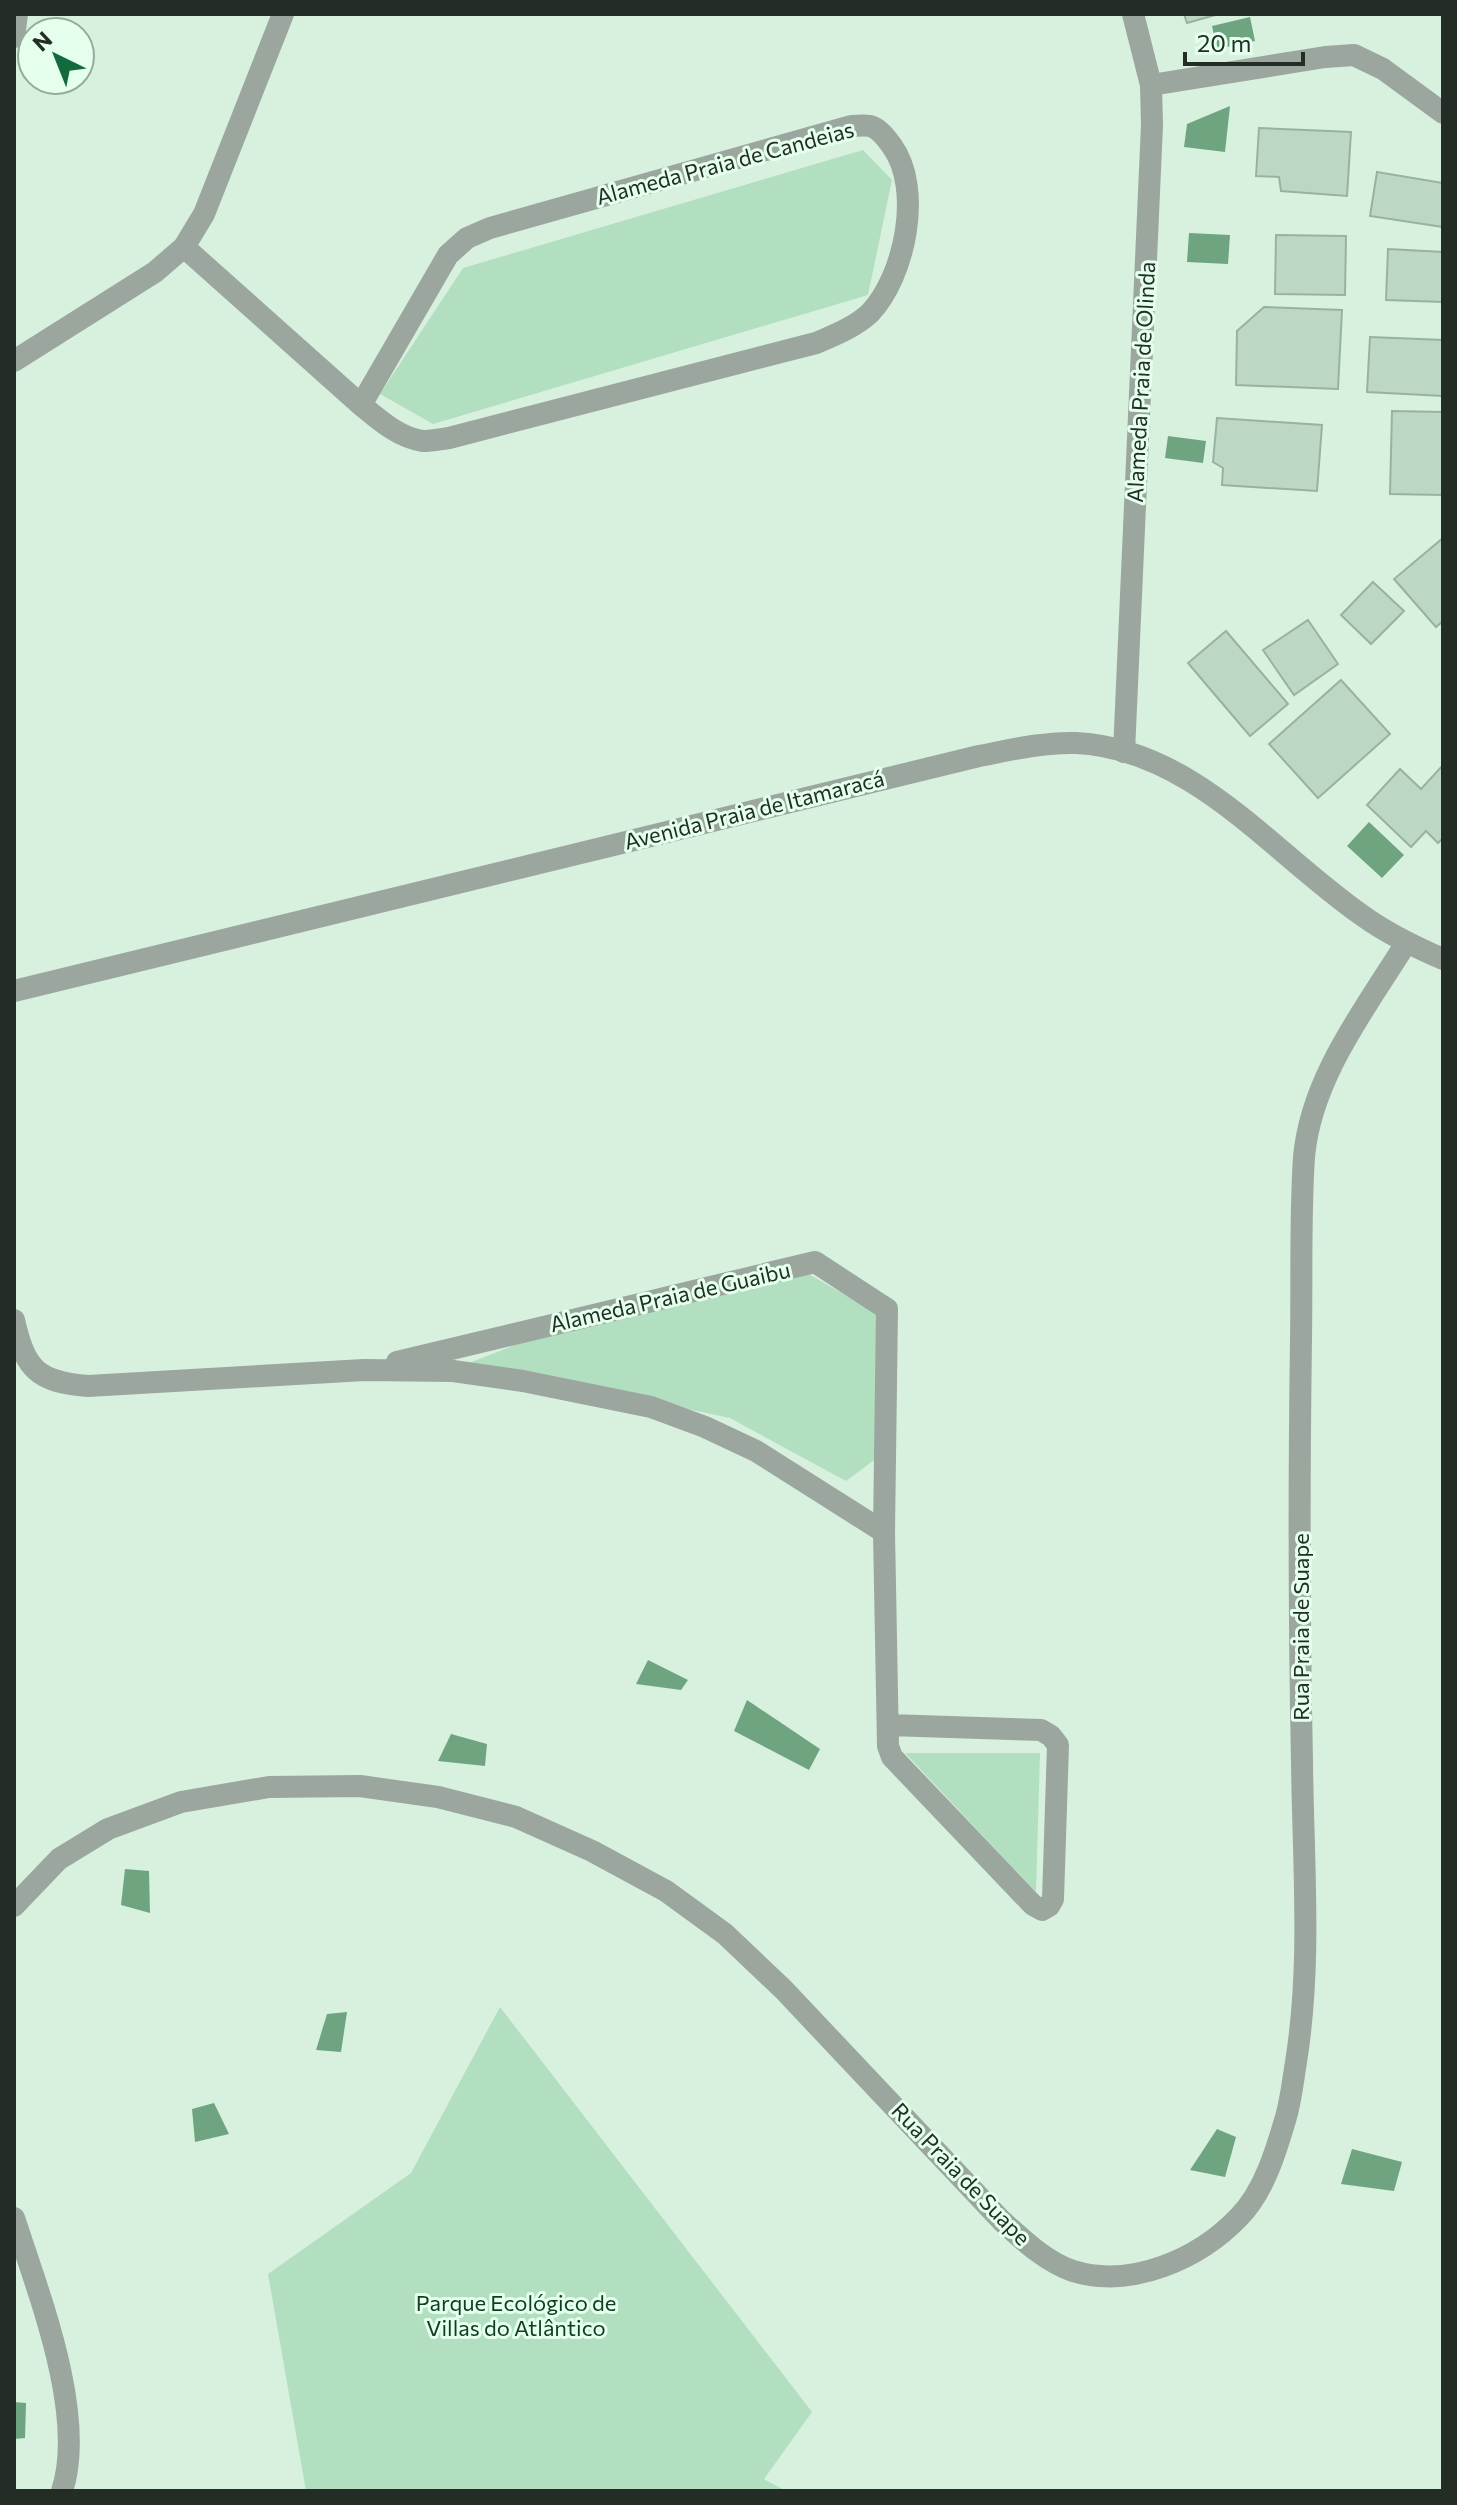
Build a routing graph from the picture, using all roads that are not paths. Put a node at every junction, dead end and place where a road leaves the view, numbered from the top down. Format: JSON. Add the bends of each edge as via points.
{"nodes":[{"id":1,"x":17,"y":14,"type":"edge"},
{"id":2,"x":283,"y":14,"type":"edge"},
{"id":3,"x":1133,"y":14,"type":"edge"},
{"id":4,"x":14,"y":37,"type":"edge"},
{"id":5,"x":1151,"y":85,"type":"junction"},
{"id":6,"x":1443,"y":113,"type":"edge"},
{"id":7,"x":184,"y":247,"type":"junction"},
{"id":8,"x":14,"y":361,"type":"edge"},
{"id":9,"x":361,"y":405,"type":"junction"},
{"id":10,"x":1124,"y":752,"type":"junction"},
{"id":11,"x":1406,"y":943,"type":"junction"},
{"id":12,"x":1443,"y":959,"type":"edge"},
{"id":13,"x":14,"y":991,"type":"edge"},
{"id":14,"x":14,"y":1320,"type":"edge"},
{"id":15,"x":364,"y":1370,"type":"junction"},
{"id":16,"x":884,"y":1532,"type":"junction"},
{"id":17,"x":889,"y":1725,"type":"junction"},
{"id":18,"x":14,"y":1906,"type":"edge"},
{"id":19,"x":14,"y":2218,"type":"edge"},
{"id":20,"x":62,"y":2491,"type":"edge"}],
"edges":[{"from":1,"to":4,"type":"street"},
{"from":2,"to":7,"type":"street","via":[[204,214]]},
{"from":3,"to":5,"type":"street","name":"Alameda Praia de Olinda"},
{"from":5,"to":6,"type":"street","via":[[1354,55],[1383,69]]},
{"from":5,"to":10,"type":"street","name":"Alameda Praia de Olinda"},
{"from":7,"to":8,"type":"street","via":[[155,272]]},
{"from":7,"to":9,"type":"street","name":"Alameda Praia de Candeias"},
{"from":9,"to":9,"type":"street","name":"Alameda Praia de Candeias","via":[[398,433],[423,441],[449,438],[816,343],[845,331],[869,314],[902,254],[905,175],[897,153],[872,126],[851,126],[467,238],[448,255]]},
{"from":10,"to":11,"type":"street","name":"Avenida Praia de Itamaracá","via":[[1166,766],[1202,788],[1362,916]]},
{"from":10,"to":13,"type":"street","name":"Avenida Praia de Itamaracá","via":[[1076,743],[979,756]]},
{"from":11,"to":12,"type":"street","name":"Avenida Praia de Itamaracá"},
{"from":11,"to":18,"type":"street","name":"Rua Praia de Suape","via":[[1329,1072],[1313,1111],[1305,1154],[1300,1439],[1307,1965],[1287,2114],[1267,2173],[1241,2215],[1200,2251],[1159,2268],[1114,2277],[1073,2271],[1034,2249],[725,1934],[666,1891],[516,1817],[438,1797],[360,1786],[269,1787],[181,1802],[108,1829],[59,1859]]},
{"from":14,"to":15,"type":"street","name":"Alameda Praia de Guaibu","via":[[32,1368],[64,1384]]},
{"from":15,"to":16,"type":"street","name":"Alameda Praia de Guaibu","via":[[453,1371],[651,1407],[756,1451]]},
{"from":15,"to":16,"type":"street","name":"Alameda Praia de Guaibu","via":[[815,1262],[887,1309]]},
{"from":16,"to":17,"type":"street","name":"Alameda Praia de Guaibu"},
{"from":17,"to":17,"type":"street","name":"Alameda Praia de Guaibu","via":[[888,1746],[902,1769],[1033,1905],[1042,1910],[1049,1906],[1058,1745],[1051,1736],[1041,1730]]},
{"from":19,"to":20,"type":"street","via":[[62,2381],[71,2438]]}]}
